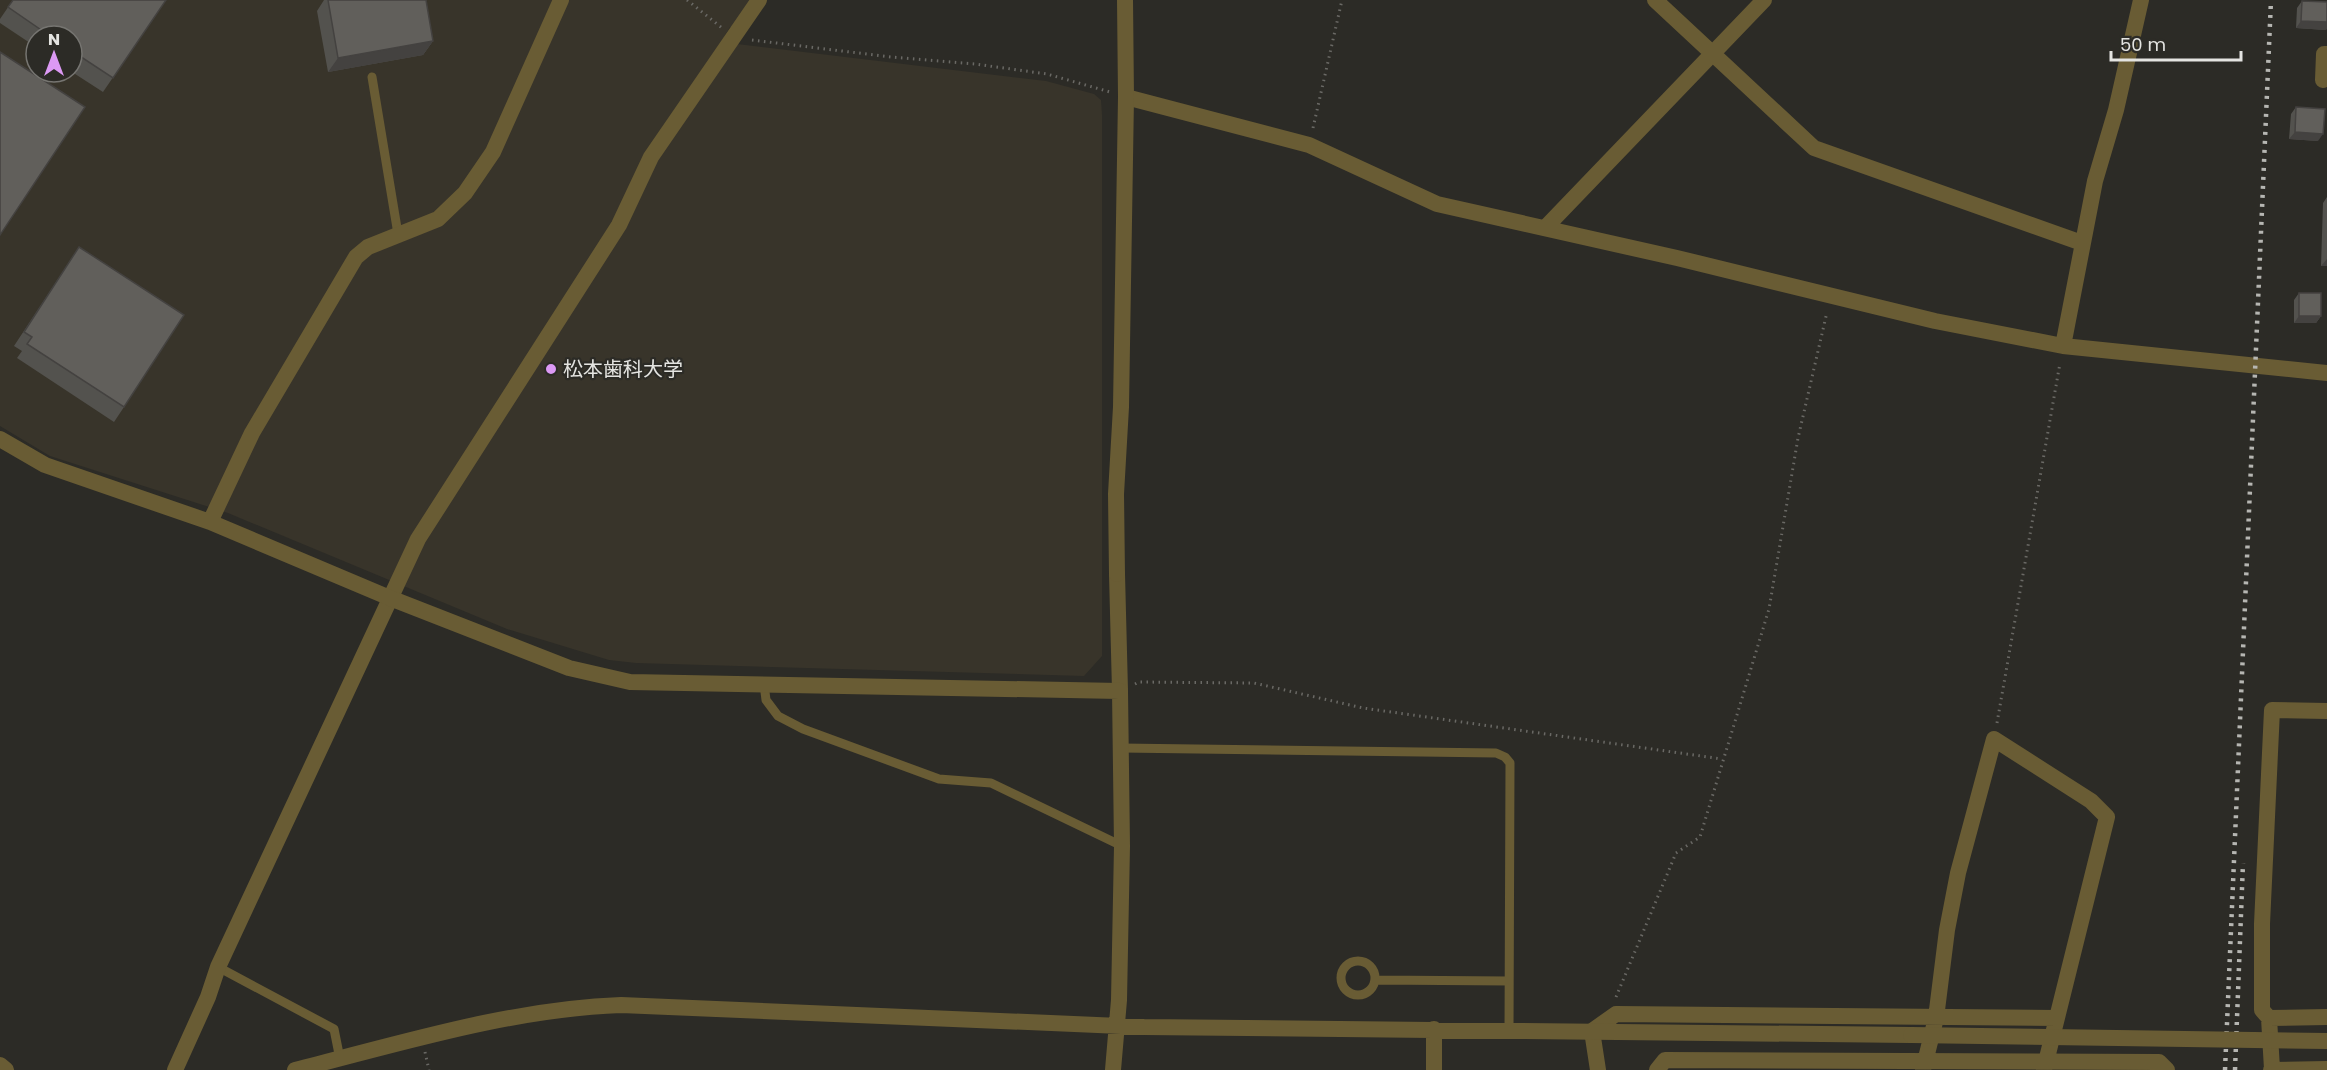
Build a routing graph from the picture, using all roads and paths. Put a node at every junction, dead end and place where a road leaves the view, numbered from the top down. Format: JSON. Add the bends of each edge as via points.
{"nodes":[{"id":1,"x":561,"y":0,"type":"edge"},
{"id":2,"x":687,"y":0,"type":"edge"},
{"id":3,"x":759,"y":0,"type":"edge"},
{"id":4,"x":1125,"y":0,"type":"edge"},
{"id":5,"x":1342,"y":0,"type":"edge"},
{"id":6,"x":1654,"y":0,"type":"edge"},
{"id":7,"x":1764,"y":0,"type":"edge"},
{"id":8,"x":2141,"y":0,"type":"edge"},
{"id":9,"x":735,"y":37,"type":"junction"},
{"id":10,"x":2327,"y":54,"type":"edge"},
{"id":11,"x":1713,"y":55,"type":"junction"},
{"id":12,"x":372,"y":77,"type":"dead end"},
{"id":13,"x":2323,"y":80,"type":"dead end"},
{"id":14,"x":1126,"y":97,"type":"junction"},
{"id":15,"x":1309,"y":145,"type":"junction"},
{"id":16,"x":1545,"y":228,"type":"junction"},
{"id":17,"x":398,"y":234,"type":"junction"},
{"id":18,"x":2082,"y":243,"type":"junction"},
{"id":19,"x":1831,"y":296,"type":"junction"},
{"id":20,"x":2063,"y":346,"type":"junction"},
{"id":21,"x":2327,"y":373,"type":"edge"},
{"id":22,"x":0,"y":439,"type":"edge"},
{"id":23,"x":210,"y":522,"type":"junction"},
{"id":24,"x":390,"y":598,"type":"junction"},
{"id":25,"x":764,"y":684,"type":"junction"},
{"id":26,"x":1120,"y":691,"type":"junction"},
{"id":27,"x":2327,"y":711,"type":"edge"},
{"id":28,"x":1994,"y":739,"type":"junction"},
{"id":29,"x":1121,"y":748,"type":"junction"},
{"id":30,"x":1722,"y":759,"type":"junction"},
{"id":31,"x":1122,"y":846,"type":"junction"},
{"id":32,"x":218,"y":967,"type":"junction"},
{"id":33,"x":1375,"y":980,"type":"dead end"},
{"id":34,"x":1509,"y":981,"type":"junction"},
{"id":35,"x":1616,"y":1014,"type":"junction"},
{"id":36,"x":1936,"y":1017,"type":"junction"},
{"id":37,"x":2327,"y":1017,"type":"edge"},
{"id":38,"x":2057,"y":1018,"type":"junction"},
{"id":39,"x":2269,"y":1018,"type":"junction"},
{"id":40,"x":1116,"y":1026,"type":"junction"},
{"id":41,"x":1434,"y":1029,"type":"junction"},
{"id":42,"x":1509,"y":1030,"type":"junction"},
{"id":43,"x":1592,"y":1031,"type":"junction"},
{"id":44,"x":2327,"y":1041,"type":"edge"},
{"id":45,"x":340,"y":1059,"type":"junction"},
{"id":46,"x":0,"y":1065,"type":"edge"},
{"id":47,"x":1924,"y":1065,"type":"edge"},
{"id":48,"x":2045,"y":1067,"type":"edge"},
{"id":49,"x":2327,"y":1069,"type":"edge"},
{"id":50,"x":6,"y":1070,"type":"edge"},
{"id":51,"x":175,"y":1070,"type":"edge"},
{"id":52,"x":295,"y":1070,"type":"edge"},
{"id":53,"x":1113,"y":1070,"type":"edge"},
{"id":54,"x":1434,"y":1070,"type":"edge"},
{"id":55,"x":1598,"y":1070,"type":"edge"},
{"id":56,"x":1657,"y":1070,"type":"edge"},
{"id":57,"x":2167,"y":1070,"type":"edge"},
{"id":58,"x":2271,"y":1070,"type":"edge"}],
"edges":[{"from":1,"to":17,"type":"street","via":[[493,152],[465,193],[438,219]]},
{"from":2,"to":9,"type":"path"},
{"from":3,"to":9,"type":"street"},
{"from":4,"to":14,"type":"street"},
{"from":5,"to":15,"type":"path"},
{"from":6,"to":11,"type":"street"},
{"from":7,"to":11,"type":"street"},
{"from":8,"to":18,"type":"street"},
{"from":9,"to":14,"type":"path","via":[[1047,74]]},
{"from":9,"to":24,"type":"street","via":[[651,157],[620,225],[418,539]]},
{"from":10,"to":13,"type":"street"},
{"from":11,"to":16,"type":"street"},
{"from":11,"to":18,"type":"street","via":[[1814,148]]},
{"from":12,"to":17,"type":"lane"},
{"from":14,"to":15,"type":"street"},
{"from":14,"to":26,"type":"street","via":[[1116,494]]},
{"from":15,"to":16,"type":"street","via":[[1437,204]]},
{"from":16,"to":19,"type":"street"},
{"from":17,"to":23,"type":"street","via":[[368,247],[356,257],[252,433]]},
{"from":18,"to":20,"type":"street"},
{"from":19,"to":20,"type":"street"},
{"from":19,"to":30,"type":"path","via":[[1798,438],[1768,609]]},
{"from":20,"to":21,"type":"street"},
{"from":20,"to":28,"type":"path"},
{"from":22,"to":23,"type":"street","via":[[45,465]]},
{"from":23,"to":24,"type":"street"},
{"from":24,"to":25,"type":"street","via":[[569,668],[630,682]]},
{"from":24,"to":32,"type":"street"},
{"from":25,"to":26,"type":"street"},
{"from":25,"to":31,"type":"lane","via":[[766,700],[778,716],[802,729],[939,778],[991,783]]},
{"from":26,"to":29,"type":"street"},
{"from":26,"to":30,"type":"path","via":[[1139,682],[1254,683],[1363,708]]},
{"from":27,"to":39,"type":"street","via":[[2272,710],[2262,924],[2262,1010]]},
{"from":28,"to":36,"type":"street","via":[[1958,873]]},
{"from":28,"to":38,"type":"street","via":[[2091,801],[2107,817]]},
{"from":29,"to":31,"type":"street"},
{"from":29,"to":34,"type":"lane","via":[[1496,753],[1506,757],[1510,763]]},
{"from":30,"to":35,"type":"path","via":[[1700,837],[1676,853],[1616,998]]},
{"from":31,"to":40,"type":"street"},
{"from":32,"to":45,"type":"lane","via":[[334,1029]]},
{"from":32,"to":51,"type":"street"},
{"from":33,"to":34,"type":"lane"},
{"from":34,"to":42,"type":"lane"},
{"from":35,"to":36,"type":"street"},
{"from":35,"to":43,"type":"street"},
{"from":36,"to":38,"type":"street"},
{"from":36,"to":47,"type":"street"},
{"from":37,"to":39,"type":"street"},
{"from":38,"to":48,"type":"street"},
{"from":39,"to":58,"type":"street"},
{"from":40,"to":41,"type":"street"},
{"from":40,"to":45,"type":"street","via":[[580,1006],[510,1017]]},
{"from":40,"to":53,"type":"street"},
{"from":41,"to":42,"type":"street"},
{"from":41,"to":54,"type":"street"},
{"from":42,"to":43,"type":"street"},
{"from":43,"to":44,"type":"street","bridge":true},
{"from":43,"to":55,"type":"street"},
{"from":45,"to":52,"type":"street"},
{"from":46,"to":50,"type":"street"},
{"from":47,"to":48,"type":"street"},
{"from":47,"to":56,"type":"street","via":[[1665,1060]]},
{"from":48,"to":57,"type":"street","via":[[2159,1062]]},
{"from":49,"to":58,"type":"street"}]}
